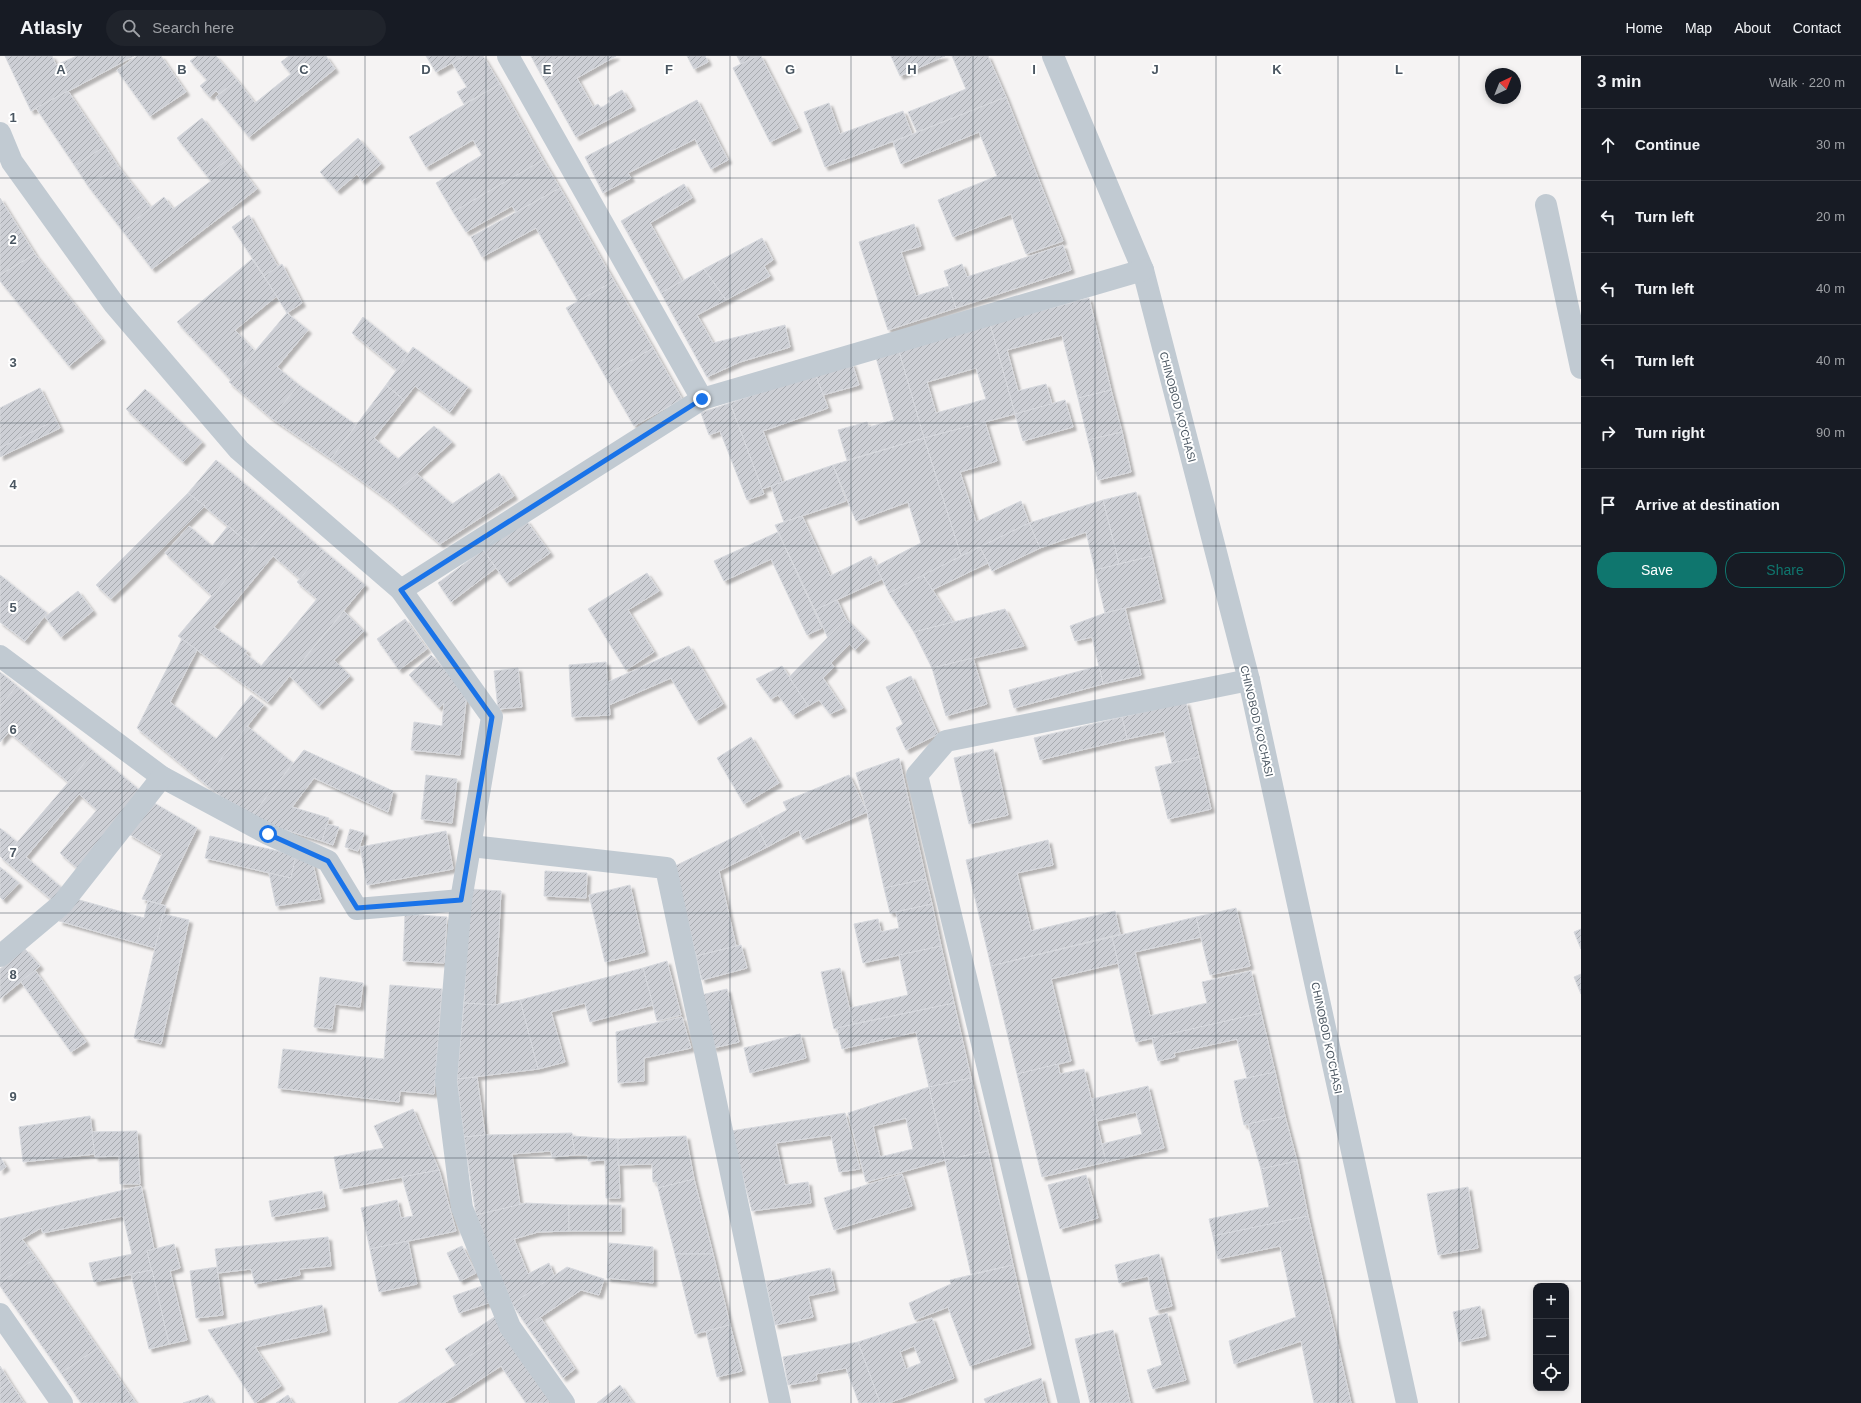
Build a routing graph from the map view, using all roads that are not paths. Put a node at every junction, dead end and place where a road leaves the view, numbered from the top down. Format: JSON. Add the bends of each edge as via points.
{"nodes":[{"id":1,"x":508,"y":56,"type":"edge"},
{"id":2,"x":1053,"y":56,"type":"edge"},
{"id":3,"x":0,"y":133,"type":"edge"},
{"id":4,"x":1546,"y":205,"type":"dead end"},
{"id":5,"x":1142,"y":270,"type":"junction"},
{"id":6,"x":1581,"y":368,"type":"edge"},
{"id":7,"x":702,"y":399,"type":"junction"},
{"id":8,"x":401,"y":590,"type":"junction"},
{"id":9,"x":0,"y":656,"type":"edge"},
{"id":10,"x":1249,"y":680,"type":"junction"},
{"id":11,"x":162,"y":777,"type":"junction"},
{"id":12,"x":471,"y":846,"type":"junction"},
{"id":13,"x":461,"y":900,"type":"junction"},
{"id":14,"x":0,"y":956,"type":"edge"},
{"id":15,"x":0,"y":1314,"type":"edge"},
{"id":16,"x":62,"y":1403,"type":"edge"},
{"id":17,"x":564,"y":1403,"type":"edge"},
{"id":18,"x":780,"y":1403,"type":"edge"},
{"id":19,"x":1069,"y":1403,"type":"edge"},
{"id":20,"x":1406,"y":1403,"type":"edge"}],
"edges":[{"from":1,"to":7,"type":"street"},
{"from":2,"to":5,"type":"street","name":"CHINOBOD KO'CHASI"},
{"from":3,"to":8,"type":"street","via":[[12,162],[114,304],[239,450]]},
{"from":4,"to":6,"type":"street"},
{"from":5,"to":7,"type":"street"},
{"from":5,"to":10,"type":"street","name":"CHINOBOD KO'CHASI"},
{"from":7,"to":8,"type":"street"},
{"from":8,"to":12,"type":"street","via":[[492,717]]},
{"from":9,"to":11,"type":"street"},
{"from":10,"to":19,"type":"street","via":[[946,740],[917,775]]},
{"from":10,"to":20,"type":"street","name":"CHINOBOD KO'CHASI"},
{"from":11,"to":13,"type":"street","via":[[268,834],[328,861],[357,908]]},
{"from":11,"to":14,"type":"street","via":[[62,904]]},
{"from":12,"to":13,"type":"street"},
{"from":12,"to":18,"type":"street","via":[[666,868]]},
{"from":13,"to":17,"type":"street","via":[[446,1082],[462,1208],[510,1327]]},
{"from":15,"to":16,"type":"street"}]}
